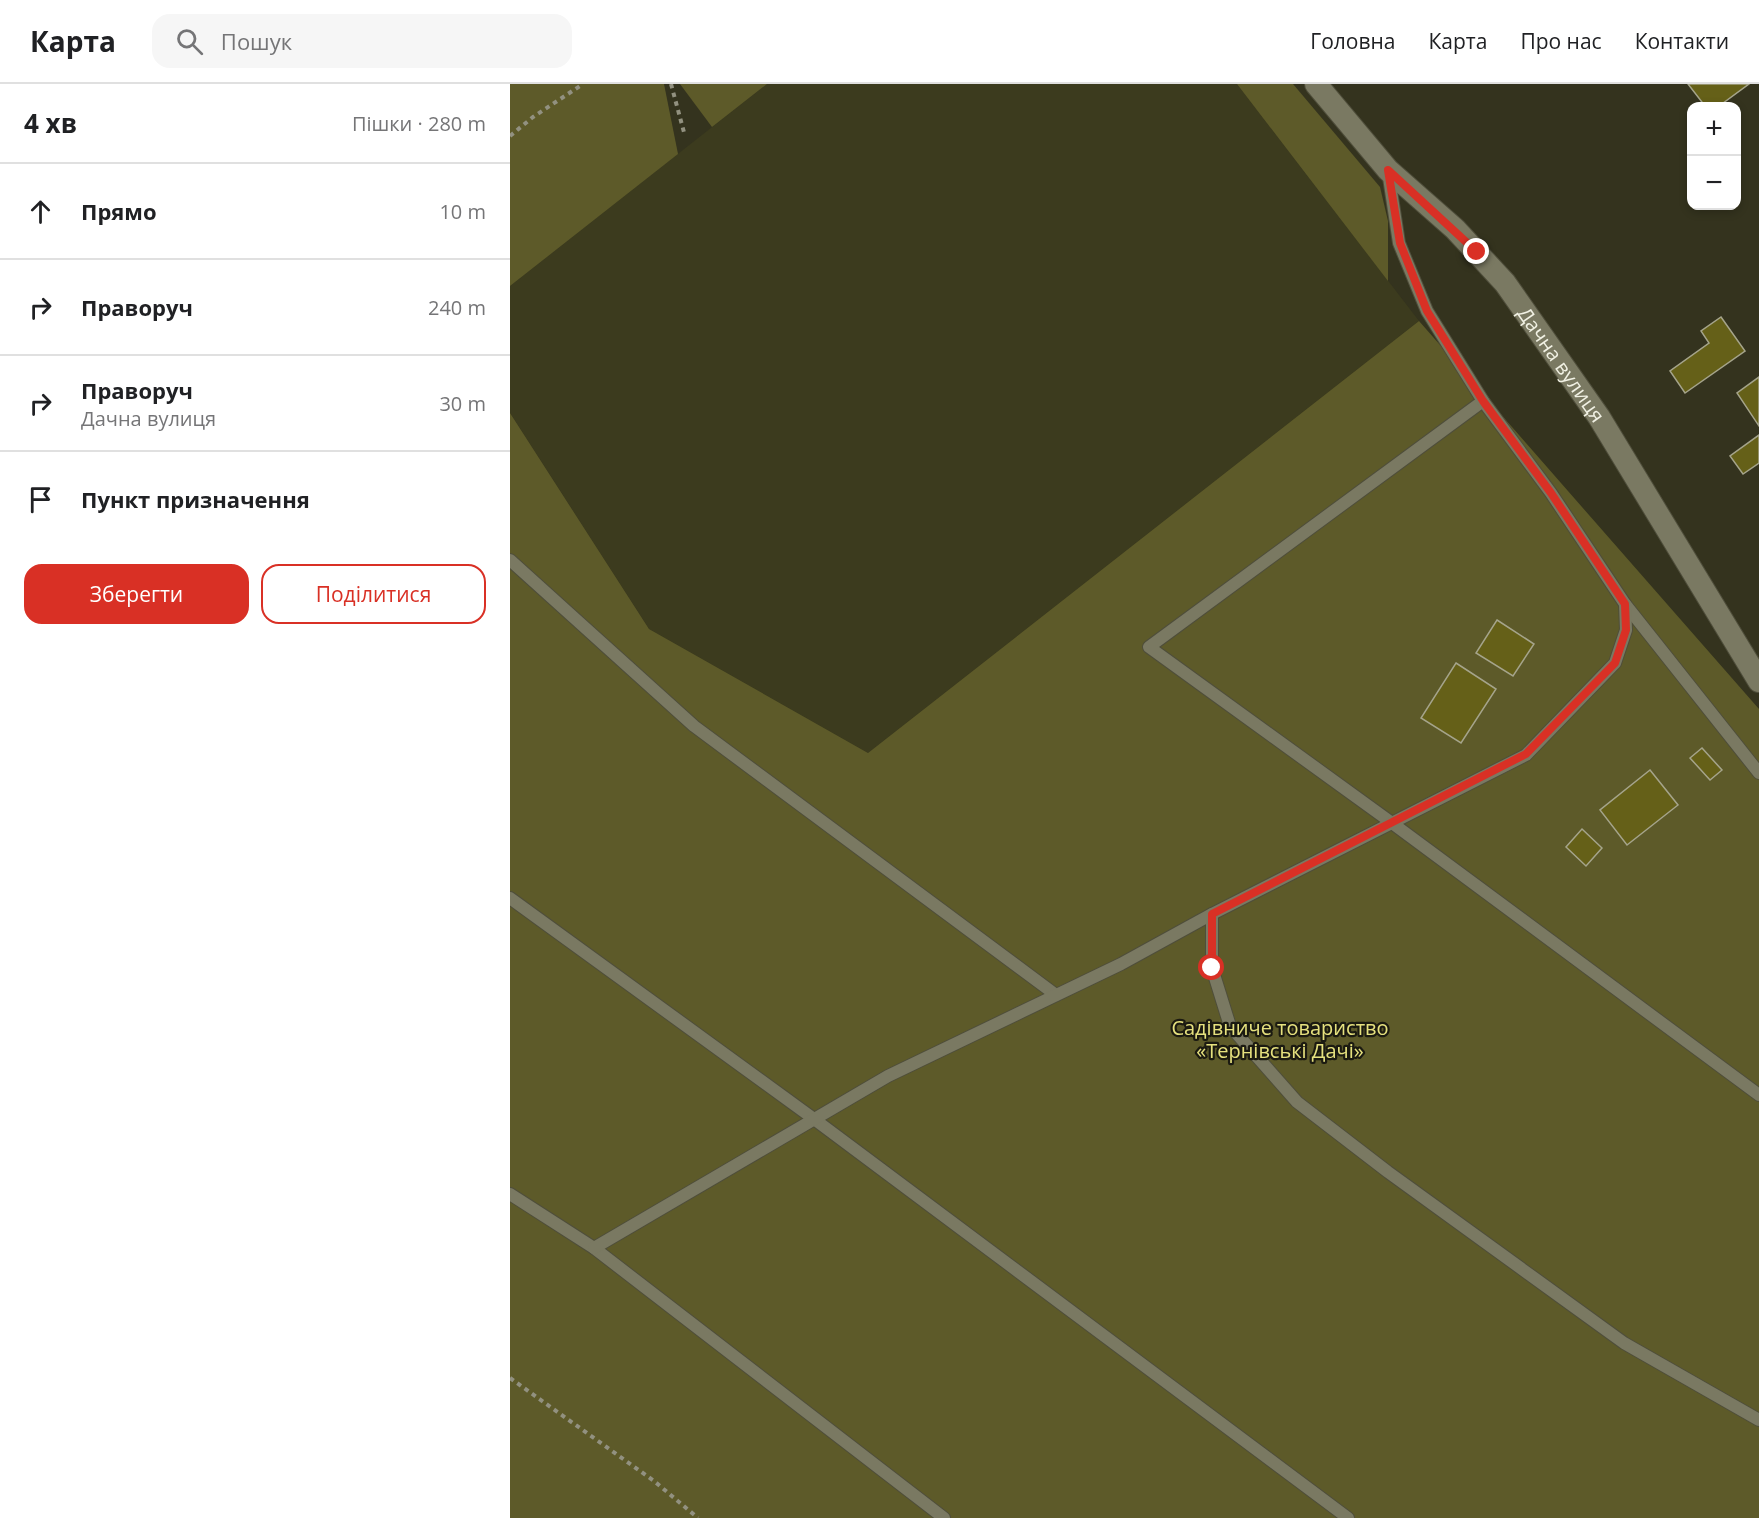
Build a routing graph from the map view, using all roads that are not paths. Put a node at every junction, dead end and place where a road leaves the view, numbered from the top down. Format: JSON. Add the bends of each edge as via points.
{"nodes":[{"id":1,"x":1316,"y":84,"type":"edge"},
{"id":2,"x":1388,"y":170,"type":"junction"},
{"id":3,"x":1483,"y":401,"type":"junction"},
{"id":4,"x":510,"y":560,"type":"edge"},
{"id":5,"x":1625,"y":604,"type":"junction"},
{"id":6,"x":1757,"y":669,"type":"edge"},
{"id":7,"x":1759,"y":773,"type":"edge"},
{"id":8,"x":1392,"y":823,"type":"junction"},
{"id":9,"x":510,"y":898,"type":"edge"},
{"id":10,"x":1212,"y":914,"type":"junction"},
{"id":11,"x":1056,"y":995,"type":"junction"},
{"id":12,"x":1759,"y":1095,"type":"edge"},
{"id":13,"x":814,"y":1119,"type":"junction"},
{"id":14,"x":510,"y":1194,"type":"edge"},
{"id":15,"x":594,"y":1248,"type":"junction"},
{"id":16,"x":1759,"y":1420,"type":"edge"},
{"id":17,"x":944,"y":1518,"type":"edge"},
{"id":18,"x":1348,"y":1518,"type":"edge"}],
"edges":[{"from":1,"to":2,"type":"street","name":"Дачна вулиця"},
{"from":2,"to":3,"type":"lane","via":[[1400,243],[1427,311]]},
{"from":2,"to":6,"type":"street","name":"Дачна вулиця","via":[[1455,229],[1505,283],[1599,417]]},
{"from":3,"to":5,"type":"lane"},
{"from":3,"to":8,"type":"lane","via":[[1149,647]]},
{"from":4,"to":11,"type":"lane","via":[[694,726]]},
{"from":5,"to":7,"type":"lane"},
{"from":5,"to":8,"type":"lane","via":[[1626,630],[1615,663],[1526,754]]},
{"from":8,"to":10,"type":"lane"},
{"from":8,"to":12,"type":"lane"},
{"from":9,"to":13,"type":"lane"},
{"from":10,"to":11,"type":"lane"},
{"from":10,"to":16,"type":"lane","via":[[1212,968],[1230,1026],[1297,1102],[1624,1343]]},
{"from":11,"to":13,"type":"lane","via":[[888,1076]]},
{"from":13,"to":15,"type":"lane"},
{"from":13,"to":18,"type":"lane"},
{"from":14,"to":15,"type":"lane"},
{"from":15,"to":17,"type":"lane"}]}
